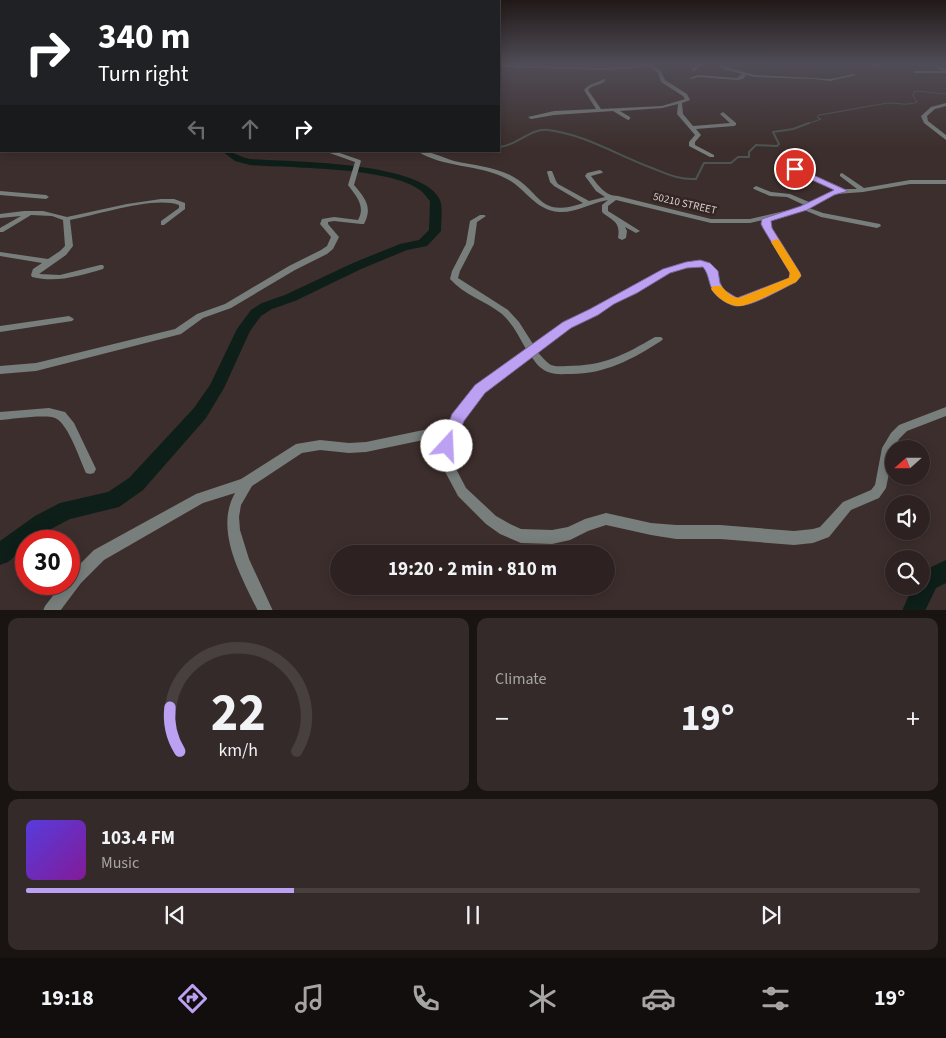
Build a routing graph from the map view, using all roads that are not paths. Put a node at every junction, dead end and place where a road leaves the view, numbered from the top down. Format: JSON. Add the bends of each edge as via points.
{"nodes":[{"id":1,"x":587,"y":91,"type":"edge"},
{"id":2,"x":678,"y":91,"type":"edge"},
{"id":3,"x":680,"y":103,"type":"junction"},
{"id":4,"x":946,"y":104,"type":"edge"},
{"id":5,"x":613,"y":109,"type":"junction"},
{"id":6,"x":600,"y":111,"type":"junction"},
{"id":7,"x":723,"y":114,"type":"dead end"},
{"id":8,"x":531,"y":117,"type":"dead end"},
{"id":9,"x":628,"y":118,"type":"dead end"},
{"id":10,"x":691,"y":128,"type":"junction"},
{"id":11,"x":946,"y":138,"type":"edge"},
{"id":12,"x":330,"y":152,"type":"edge"},
{"id":13,"x":423,"y":152,"type":"edge"},
{"id":14,"x":712,"y":156,"type":"dead end"},
{"id":15,"x":795,"y":169,"type":"dead end"},
{"id":16,"x":550,"y":172,"type":"dead end"},
{"id":17,"x":600,"y":172,"type":"dead end"},
{"id":18,"x":842,"y":175,"type":"dead end"},
{"id":19,"x":946,"y":182,"type":"edge"},
{"id":20,"x":756,"y":188,"type":"dead end"},
{"id":21,"x":863,"y":190,"type":"junction"},
{"id":22,"x":844,"y":191,"type":"junction"},
{"id":23,"x":0,"y":193,"type":"edge"},
{"id":24,"x":46,"y":197,"type":"dead end"},
{"id":25,"x":615,"y":198,"type":"junction"},
{"id":26,"x":588,"y":203,"type":"junction"},
{"id":27,"x":807,"y":206,"type":"junction"},
{"id":28,"x":565,"y":210,"type":"joint"},
{"id":29,"x":30,"y":213,"type":"junction"},
{"id":30,"x":0,"y":216,"type":"edge"},
{"id":31,"x":482,"y":216,"type":"dead end"},
{"id":32,"x":66,"y":219,"type":"junction"},
{"id":33,"x":767,"y":219,"type":"junction"},
{"id":34,"x":619,"y":221,"type":"junction"},
{"id":35,"x":164,"y":223,"type":"dead end"},
{"id":36,"x":877,"y":226,"type":"dead end"},
{"id":37,"x":3,"y":230,"type":"dead end"},
{"id":38,"x":636,"y":231,"type":"dead end"},
{"id":39,"x":622,"y":238,"type":"dead end"},
{"id":40,"x":0,"y":254,"type":"edge"},
{"id":41,"x":49,"y":262,"type":"junction"},
{"id":42,"x":100,"y":267,"type":"dead end"},
{"id":43,"x":69,"y":319,"type":"dead end"},
{"id":44,"x":0,"y":329,"type":"edge"},
{"id":45,"x":658,"y":339,"type":"dead end"},
{"id":46,"x":531,"y":351,"type":"junction"},
{"id":47,"x":3,"y":370,"type":"edge"},
{"id":48,"x":946,"y":411,"type":"edge"},
{"id":49,"x":0,"y":416,"type":"edge"},
{"id":50,"x":454,"y":426,"type":"junction"},
{"id":51,"x":90,"y":469,"type":"dead end"},
{"id":52,"x":248,"y":481,"type":"junction"},
{"id":53,"x":50,"y":610,"type":"edge"},
{"id":54,"x":266,"y":610,"type":"edge"}],
"edges":[{"from":1,"to":6,"type":"street"},
{"from":2,"to":3,"type":"street","via":[[689,99]]},
{"from":3,"to":5,"type":"street"},
{"from":3,"to":10,"type":"street","via":[[678,111]]},
{"from":4,"to":11,"type":"street","via":[[932,108],[924,116],[926,122]]},
{"from":5,"to":6,"type":"street"},
{"from":5,"to":9,"type":"street"},
{"from":6,"to":8,"type":"street"},
{"from":7,"to":10,"type":"street","via":[[734,124]]},
{"from":10,"to":14,"type":"street","via":[[698,135],[692,146]]},
{"from":12,"to":47,"type":"street","via":[[358,161],[351,185],[363,200],[365,214],[360,222],[355,223],[334,218],[325,221],[335,238],[324,252],[228,306],[200,316],[178,332],[36,367]]},
{"from":13,"to":28,"type":"street","via":[[511,178],[533,200],[552,209]]},
{"from":15,"to":22,"type":"street"},
{"from":16,"to":26,"type":"street","via":[[556,185]]},
{"from":17,"to":25,"type":"street","via":[[588,176],[598,190]]},
{"from":18,"to":21,"type":"street"},
{"from":19,"to":21,"type":"street","name":"50210 STREET","via":[[903,183]]},
{"from":20,"to":27,"type":"street","via":[[770,194],[788,195]]},
{"from":21,"to":22,"type":"street","name":"50210 STREET"},
{"from":22,"to":27,"type":"street","name":"50210 STREET","via":[[831,193]]},
{"from":23,"to":24,"type":"street"},
{"from":25,"to":26,"type":"street","name":"50210 STREET"},
{"from":25,"to":33,"type":"street","name":"50210 STREET","via":[[711,221]]},
{"from":25,"to":34,"type":"street","via":[[607,202],[603,210]]},
{"from":26,"to":28,"type":"street","name":"50210 STREET"},
{"from":27,"to":33,"type":"street","name":"50210 STREET"},
{"from":27,"to":36,"type":"street","via":[[821,215]]},
{"from":29,"to":30,"type":"street"},
{"from":29,"to":32,"type":"street"},
{"from":29,"to":37,"type":"street"},
{"from":31,"to":46,"type":"street","via":[[474,221],[470,244],[454,279],[511,318]]},
{"from":32,"to":35,"type":"street","via":[[153,201],[183,204],[182,210]]},
{"from":32,"to":41,"type":"street","via":[[69,246]]},
{"from":33,"to":46,"type":"street","via":[[767,228],[796,274],[793,280],[735,302],[717,289],[709,267],[697,263],[675,267],[567,325]]},
{"from":34,"to":38,"type":"street"},
{"from":34,"to":39,"type":"street"},
{"from":40,"to":41,"type":"street"},
{"from":41,"to":42,"type":"street","via":[[35,272],[38,276],[77,274]]},
{"from":43,"to":44,"type":"street"},
{"from":45,"to":46,"type":"street","via":[[625,359],[592,369],[554,370]]},
{"from":46,"to":50,"type":"street","via":[[474,395]]},
{"from":48,"to":50,"type":"street","via":[[903,428],[894,436],[888,448],[880,488],[875,494],[847,506],[824,532],[794,538],[676,532],[606,519],[552,537],[522,536],[491,520],[462,492],[446,456]]},
{"from":49,"to":51,"type":"street","via":[[49,412],[61,415],[70,426]]},
{"from":50,"to":52,"type":"street","via":[[366,447],[308,446],[288,454]]},
{"from":52,"to":53,"type":"street","via":[[200,498],[99,555]]},
{"from":52,"to":54,"type":"street","via":[[235,505],[234,525],[246,571]]}]}
